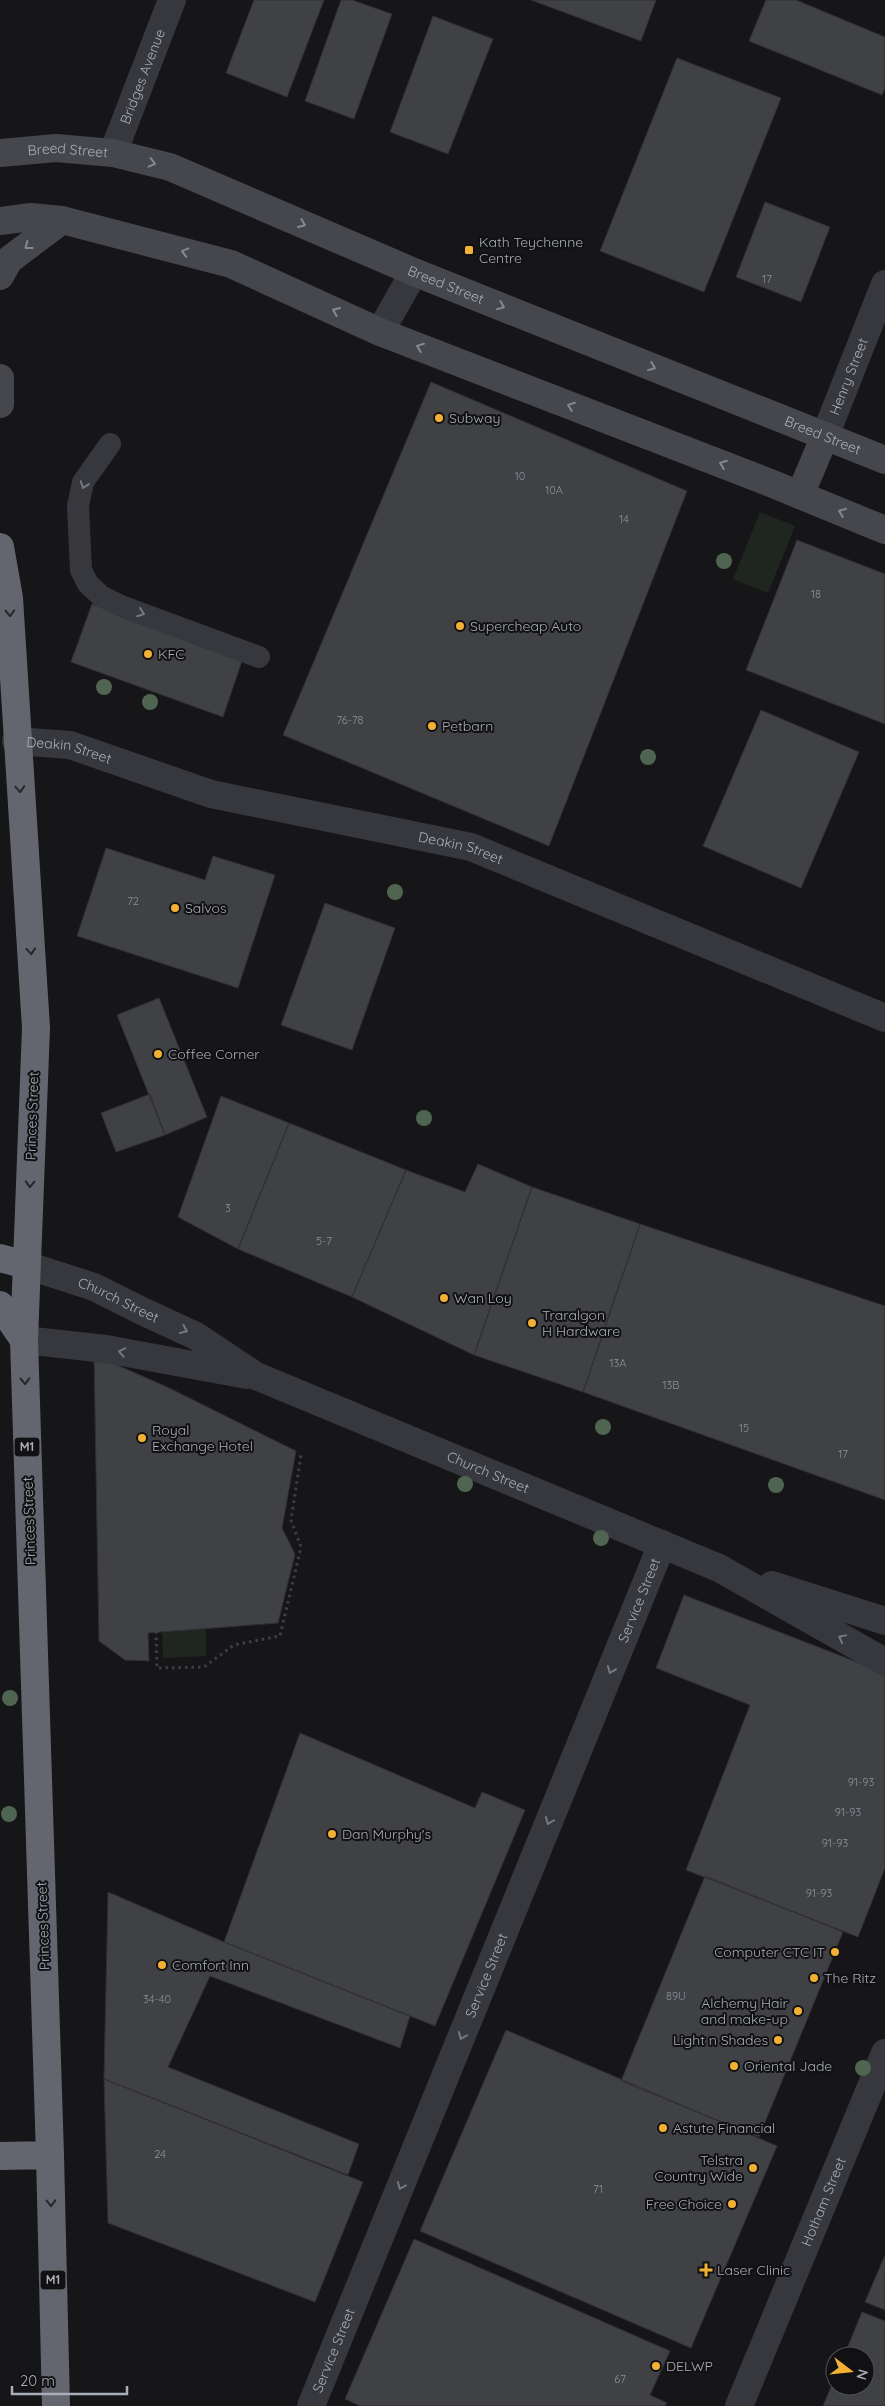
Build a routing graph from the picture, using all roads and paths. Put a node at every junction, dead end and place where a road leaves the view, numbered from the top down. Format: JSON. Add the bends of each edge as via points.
{"nodes":[{"id":1,"x":172,"y":0,"type":"edge"},
{"id":2,"x":113,"y":152,"type":"junction"},
{"id":3,"x":0,"y":153,"type":"edge"},
{"id":4,"x":62,"y":220,"type":"junction"},
{"id":5,"x":0,"y":221,"type":"edge"},
{"id":6,"x":414,"y":272,"type":"junction"},
{"id":7,"x":0,"y":276,"type":"edge"},
{"id":8,"x":885,"y":284,"type":"edge"},
{"id":9,"x":380,"y":332,"type":"junction"},
{"id":10,"x":0,"y":378,"type":"edge"},
{"id":11,"x":0,"y":404,"type":"edge"},
{"id":12,"x":825,"y":436,"type":"junction"},
{"id":13,"x":110,"y":444,"type":"dead end"},
{"id":14,"x":885,"y":460,"type":"edge"},
{"id":15,"x":800,"y":495,"type":"junction"},
{"id":16,"x":885,"y":530,"type":"edge"},
{"id":17,"x":0,"y":547,"type":"edge"},
{"id":18,"x":259,"y":657,"type":"dead end"},
{"id":19,"x":8,"y":744,"type":"edge"},
{"id":20,"x":885,"y":1018,"type":"edge"},
{"id":21,"x":0,"y":1258,"type":"edge"},
{"id":22,"x":26,"y":1265,"type":"junction"},
{"id":23,"x":0,"y":1305,"type":"edge"},
{"id":24,"x":24,"y":1340,"type":"junction"},
{"id":25,"x":256,"y":1376,"type":"junction"},
{"id":26,"x":301,"y":1455,"type":"dead end"},
{"id":27,"x":662,"y":1544,"type":"junction"},
{"id":28,"x":718,"y":1568,"type":"junction"},
{"id":29,"x":885,"y":1621,"type":"edge"},
{"id":30,"x":156,"y":1631,"type":"dead end"},
{"id":31,"x":885,"y":1662,"type":"edge"},
{"id":32,"x":885,"y":2054,"type":"edge"},
{"id":33,"x":50,"y":2155,"type":"junction"},
{"id":34,"x":0,"y":2156,"type":"edge"},
{"id":35,"x":56,"y":2406,"type":"edge"},
{"id":36,"x":311,"y":2406,"type":"edge"},
{"id":37,"x":739,"y":2406,"type":"edge"}],
"edges":[{"from":1,"to":2,"type":"street","name":"Bridges Avenue"},
{"from":2,"to":3,"type":"main road","name":"Breed Street","via":[[56,148]]},
{"from":2,"to":6,"type":"main road","name":"Breed Street","one_way":true,"via":[[170,167]]},
{"from":4,"to":5,"type":"main road","via":[[31,217]]},
{"from":4,"to":7,"type":"main road","one_way":true,"via":[[9,260]]},
{"from":9,"to":4,"type":"main road","one_way":true,"via":[[231,264]]},
{"from":6,"to":9,"type":"street"},
{"from":6,"to":12,"type":"main road","name":"Breed Street","one_way":true},
{"from":8,"to":12,"type":"street","name":"Henry Street"},
{"from":15,"to":9,"type":"main road","one_way":true},
{"from":10,"to":11,"type":"main road"},
{"from":12,"to":14,"type":"main road","name":"Breed Street"},
{"from":12,"to":15,"type":"main road","name":"Henry Street"},
{"from":13,"to":18,"type":"lane","one_way":true,"via":[[83,482],[78,506],[80,570],[88,584],[101,596],[121,606]]},
{"from":16,"to":15,"type":"main road","one_way":true},
{"from":17,"to":19,"type":"highway","name":"Princes Street","number":"M1","one_way":true,"via":[[9,598]]},
{"from":19,"to":20,"type":"street","name":"Deakin Street","via":[[70,745],[211,794],[471,848]]},
{"from":19,"to":22,"type":"highway","name":"Princes Street","number":"M1","one_way":true,"via":[[36,1028]]},
{"from":21,"to":22,"type":"highway"},
{"from":22,"to":24,"type":"highway","name":"Princes Street","number":"M1"},
{"from":22,"to":25,"type":"street","name":"Church Street","one_way":true,"via":[[94,1287],[196,1336]]},
{"from":23,"to":24,"type":"highway"},
{"from":25,"to":24,"type":"street","name":"Church Street","one_way":true,"via":[[106,1349]]},
{"from":24,"to":33,"type":"highway","name":"Princes Street","number":"M1","one_way":true},
{"from":25,"to":27,"type":"street","name":"Church Street"},
{"from":26,"to":30,"type":"path","via":[[291,1520],[302,1546],[280,1636],[234,1645],[204,1667],[157,1668]]},
{"from":27,"to":28,"type":"street","name":"Church Street"},
{"from":27,"to":36,"type":"street","name":"Service Street","one_way":true},
{"from":28,"to":29,"type":"street","name":"Church Street"},
{"from":31,"to":28,"type":"street","name":"Church Street","one_way":true},
{"from":32,"to":37,"type":"street","name":"Hotham Street"},
{"from":33,"to":34,"type":"highway"},
{"from":33,"to":35,"type":"highway","name":"Princes Street","number":"M1","one_way":true}]}
